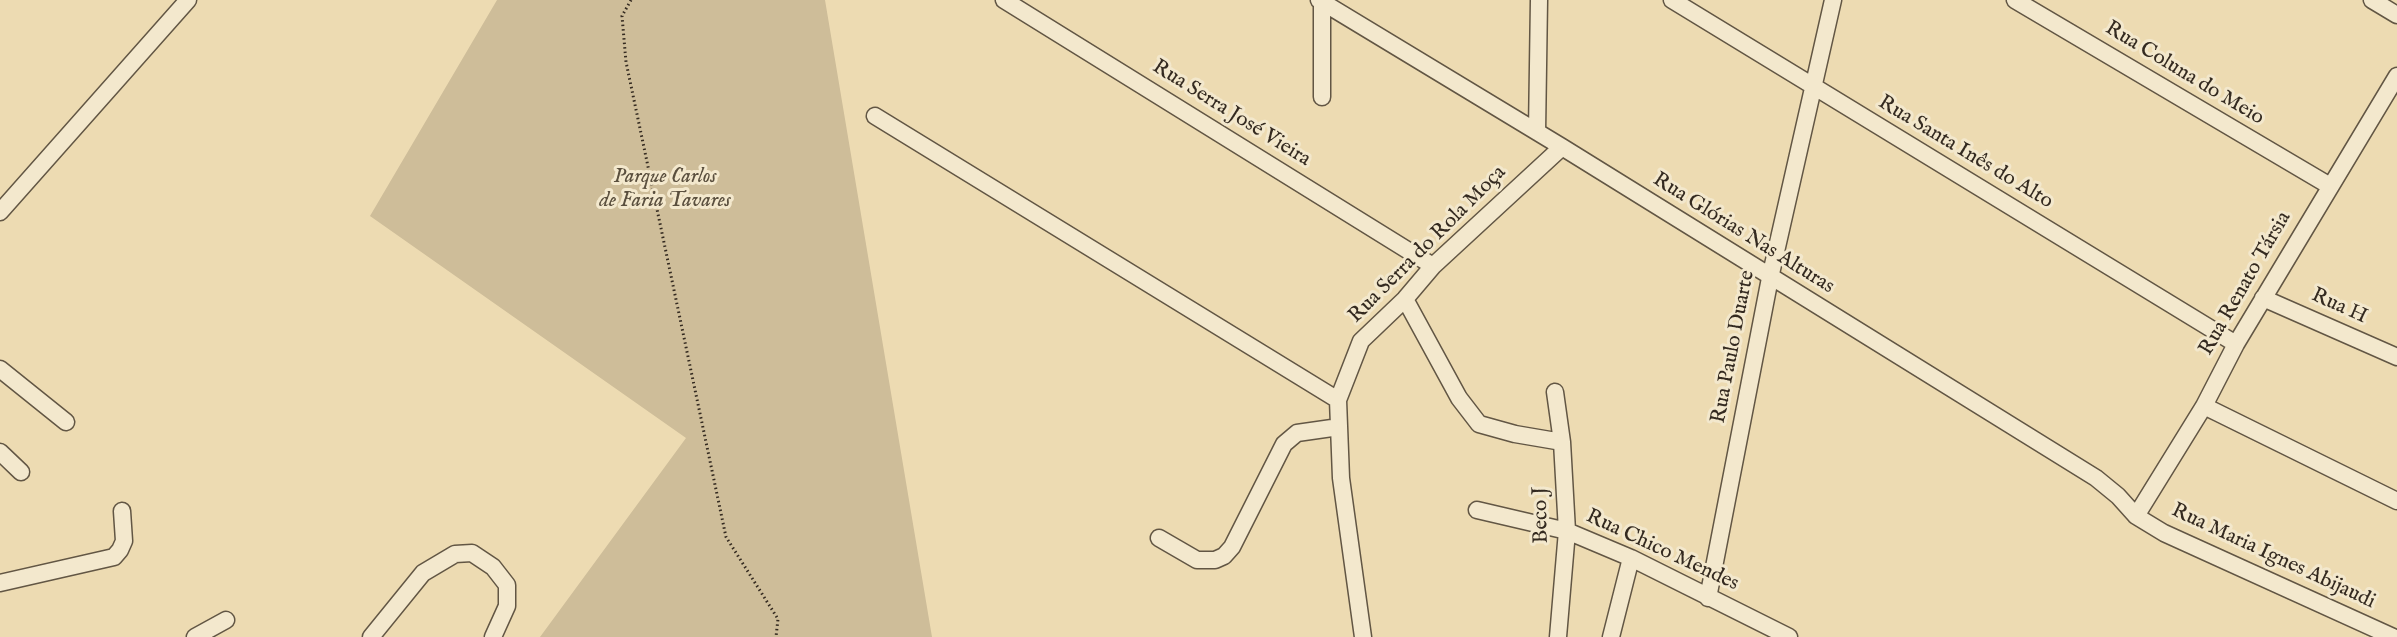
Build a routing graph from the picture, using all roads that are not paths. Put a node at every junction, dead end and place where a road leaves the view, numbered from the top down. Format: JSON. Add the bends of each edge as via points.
{"nodes":[{"id":1,"x":188,"y":0,"type":"edge"},
{"id":2,"x":1004,"y":0,"type":"edge"},
{"id":3,"x":1539,"y":0,"type":"edge"},
{"id":4,"x":1672,"y":0,"type":"edge"},
{"id":5,"x":1833,"y":0,"type":"edge"},
{"id":6,"x":2015,"y":0,"type":"edge"},
{"id":7,"x":2372,"y":0,"type":"edge"},
{"id":8,"x":1321,"y":1,"type":"edge"},
{"id":9,"x":2397,"y":15,"type":"edge"},
{"id":10,"x":2397,"y":76,"type":"edge"},
{"id":11,"x":1812,"y":86,"type":"junction"},
{"id":12,"x":1322,"y":97,"type":"dead end"},
{"id":13,"x":875,"y":116,"type":"dead end"},
{"id":14,"x":1537,"y":132,"type":"junction"},
{"id":15,"x":1562,"y":147,"type":"junction"},
{"id":16,"x":2330,"y":186,"type":"junction"},
{"id":17,"x":0,"y":212,"type":"edge"},
{"id":18,"x":1433,"y":266,"type":"junction"},
{"id":19,"x":1770,"y":278,"type":"junction"},
{"id":20,"x":2264,"y":298,"type":"junction"},
{"id":21,"x":1404,"y":299,"type":"junction"},
{"id":22,"x":2236,"y":344,"type":"junction"},
{"id":23,"x":2397,"y":357,"type":"edge"},
{"id":24,"x":0,"y":369,"type":"edge"},
{"id":25,"x":1555,"y":392,"type":"dead end"},
{"id":26,"x":1338,"y":400,"type":"junction"},
{"id":27,"x":2204,"y":406,"type":"junction"},
{"id":28,"x":66,"y":422,"type":"dead end"},
{"id":29,"x":1339,"y":427,"type":"junction"},
{"id":30,"x":1562,"y":442,"type":"junction"},
{"id":31,"x":0,"y":452,"type":"edge"},
{"id":32,"x":21,"y":472,"type":"dead end"},
{"id":33,"x":2397,"y":501,"type":"edge"},
{"id":34,"x":1477,"y":510,"type":"dead end"},
{"id":35,"x":122,"y":511,"type":"dead end"},
{"id":36,"x":2136,"y":516,"type":"junction"},
{"id":37,"x":1567,"y":531,"type":"junction"},
{"id":38,"x":1160,"y":538,"type":"dead end"},
{"id":39,"x":1631,"y":558,"type":"junction"},
{"id":40,"x":0,"y":583,"type":"edge"},
{"id":41,"x":1708,"y":598,"type":"junction"},
{"id":42,"x":226,"y":620,"type":"dead end"},
{"id":43,"x":195,"y":637,"type":"edge"},
{"id":44,"x":371,"y":637,"type":"edge"},
{"id":45,"x":493,"y":637,"type":"edge"},
{"id":46,"x":1363,"y":637,"type":"edge"},
{"id":47,"x":1558,"y":637,"type":"edge"},
{"id":48,"x":1611,"y":637,"type":"edge"},
{"id":49,"x":1789,"y":637,"type":"edge"},
{"id":50,"x":2393,"y":637,"type":"edge"}],
"edges":[{"from":1,"to":17,"type":"street"},
{"from":2,"to":18,"type":"street","name":"Rua Serra José Vieira"},
{"from":3,"to":14,"type":"street"},
{"from":4,"to":11,"type":"street","name":"Rua Santa Inês do Alto"},
{"from":5,"to":11,"type":"street","name":"Rua Paulo Duarte"},
{"from":6,"to":16,"type":"street","name":"Rua Coluna do Meio"},
{"from":7,"to":9,"type":"street"},
{"from":8,"to":12,"type":"street"},
{"from":8,"to":14,"type":"street","name":"Rua Glórias Nas Alturas"},
{"from":10,"to":16,"type":"street","name":"Rua Renato Társia"},
{"from":11,"to":19,"type":"street","name":"Rua Paulo Duarte"},
{"from":11,"to":22,"type":"street","name":"Rua Santa Inês do Alto"},
{"from":13,"to":26,"type":"street"},
{"from":14,"to":15,"type":"street","name":"Rua Glórias Nas Alturas"},
{"from":15,"to":18,"type":"street","name":"Rua Serra do Rola Moça"},
{"from":15,"to":19,"type":"street","name":"Rua Glórias Nas Alturas"},
{"from":16,"to":20,"type":"street","name":"Rua Renato Társia"},
{"from":18,"to":21,"type":"street","name":"Rua Serra do Rola Moça"},
{"from":19,"to":36,"type":"street","name":"Rua Glórias Nas Alturas","via":[[2096,478]]},
{"from":19,"to":41,"type":"street","name":"Rua Paulo Duarte"},
{"from":20,"to":22,"type":"street","name":"Rua Renato Társia"},
{"from":20,"to":23,"type":"street","name":"Rua H"},
{"from":21,"to":26,"type":"street","name":"Rua Serra do Rola Moça","via":[[1362,341]]},
{"from":21,"to":30,"type":"street","via":[[1479,424]]},
{"from":22,"to":27,"type":"street","name":"Rua Renato Társia"},
{"from":24,"to":28,"type":"street"},
{"from":25,"to":30,"type":"street","name":"Beco J"},
{"from":26,"to":29,"type":"street","name":"Rua Serra do Rola Moça"},
{"from":27,"to":33,"type":"street"},
{"from":27,"to":36,"type":"street","name":"Rua Renato Társia"},
{"from":29,"to":38,"type":"street","via":[[1297,433],[1284,444],[1224,556],[1197,560]]},
{"from":29,"to":46,"type":"street","name":"Rua Serra do Rola Moça","via":[[1341,478]]},
{"from":30,"to":37,"type":"street","name":"Beco J"},
{"from":31,"to":32,"type":"street"},
{"from":34,"to":37,"type":"street","name":"Rua Chico Mendes"},
{"from":35,"to":40,"type":"street","via":[[124,541],[114,557]]},
{"from":36,"to":50,"type":"street","name":"Rua Maria Ignes Abijaudi"},
{"from":37,"to":39,"type":"street","name":"Rua Chico Mendes"},
{"from":37,"to":47,"type":"street","name":"Beco J"},
{"from":39,"to":41,"type":"street","name":"Rua Chico Mendes"},
{"from":39,"to":48,"type":"street"},
{"from":41,"to":49,"type":"street","name":"Rua Chico Mendes"},
{"from":42,"to":43,"type":"street"},
{"from":44,"to":45,"type":"street","via":[[423,573],[454,554],[472,553],[493,567],[507,585],[507,606]]}]}
